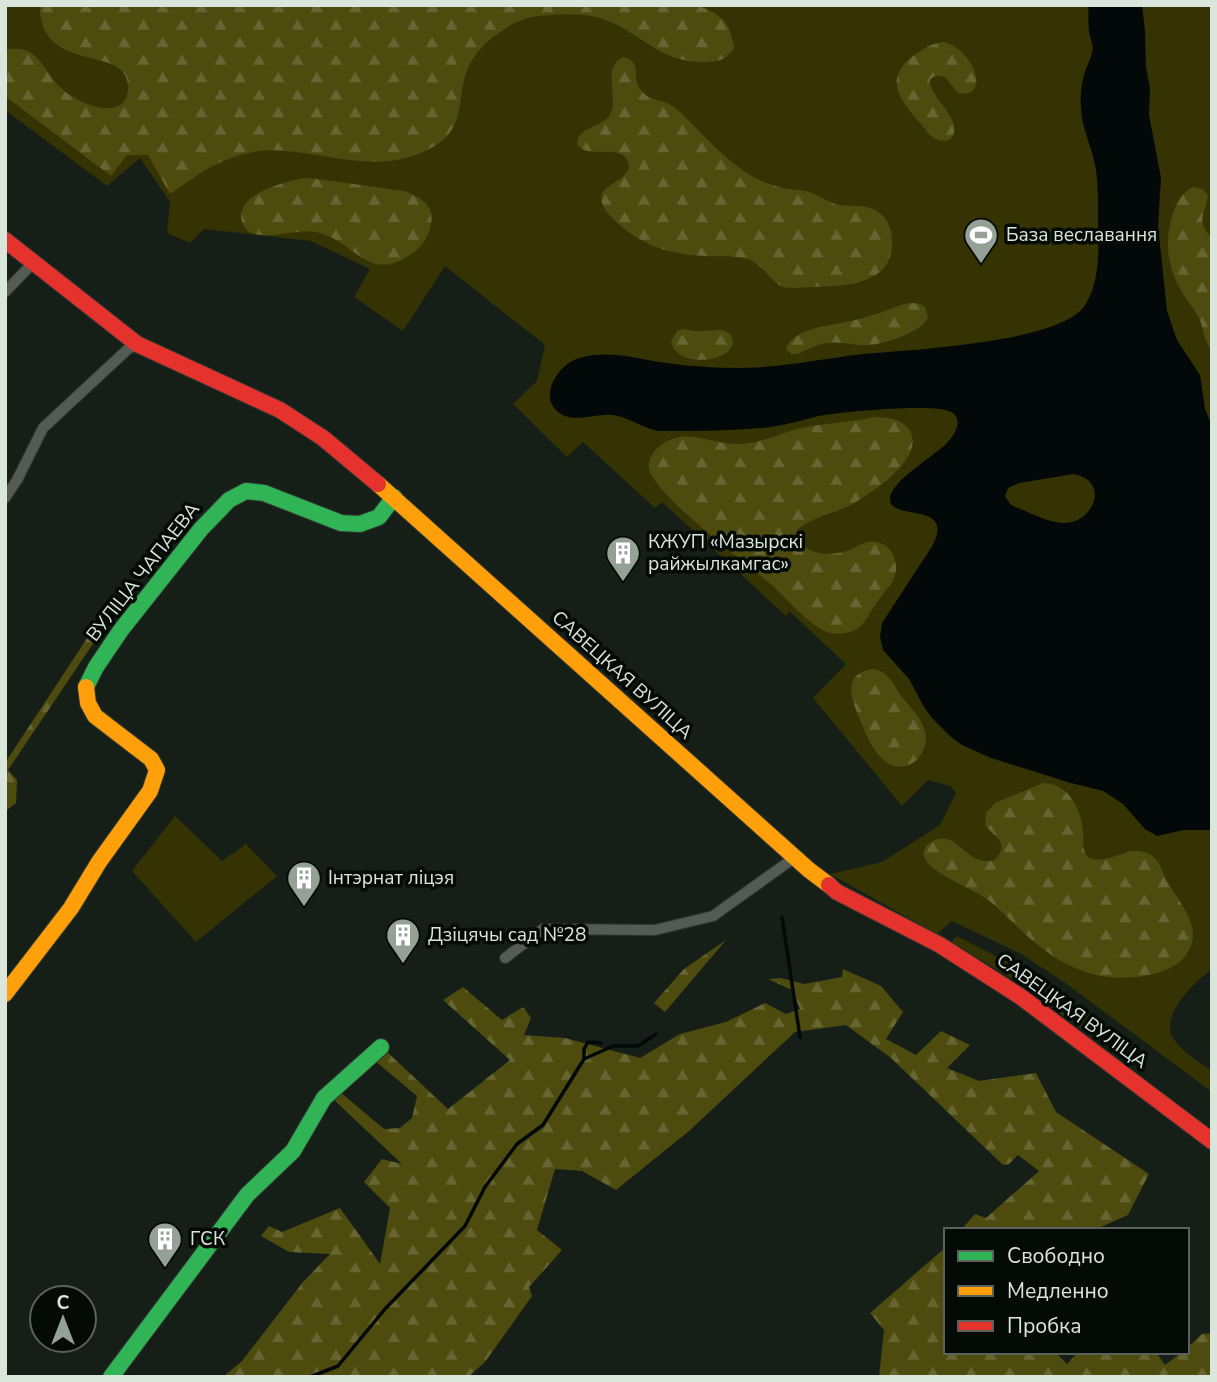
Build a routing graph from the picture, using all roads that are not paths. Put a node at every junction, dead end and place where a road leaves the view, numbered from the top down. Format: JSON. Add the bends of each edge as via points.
{"nodes":[{"id":1,"x":5,"y":240,"type":"edge"},
{"id":2,"x":33,"y":263,"type":"junction"},
{"id":3,"x":5,"y":292,"type":"edge"},
{"id":4,"x":137,"y":344,"type":"junction"},
{"id":5,"x":5,"y":498,"type":"edge"},
{"id":6,"x":394,"y":498,"type":"junction"},
{"id":7,"x":794,"y":858,"type":"junction"},
{"id":8,"x":505,"y":958,"type":"dead end"},
{"id":9,"x":5,"y":994,"type":"edge"},
{"id":10,"x":381,"y":1047,"type":"dead end"},
{"id":11,"x":1212,"y":1141,"type":"edge"},
{"id":12,"x":111,"y":1377,"type":"edge"}],
"edges":[{"from":1,"to":2,"type":"street","name":"САВЕЦКАЯ ВУЛІЦА"},
{"from":2,"to":3,"type":"street"},
{"from":2,"to":4,"type":"street","name":"САВЕЦКАЯ ВУЛІЦА"},
{"from":4,"to":5,"type":"street","via":[[43,428]]},
{"from":4,"to":6,"type":"street","name":"САВЕЦКАЯ ВУЛІЦА","via":[[280,410],[323,438]]},
{"from":6,"to":7,"type":"street","name":"САВЕЦКАЯ ВУЛІЦА"},
{"from":6,"to":9,"type":"street","name":"ВУЛІЦА ЧАПАЕВА","via":[[379,517],[360,524],[341,523],[264,493],[246,491],[229,500],[201,528],[121,630],[86,687],[88,703],[95,716],[151,759],[157,770],[150,791],[71,908]]},
{"from":7,"to":8,"type":"street","via":[[713,916],[654,930],[543,929]]},
{"from":7,"to":11,"type":"street","name":"САВЕЦКАЯ ВУЛІЦА","via":[[837,892],[940,945],[1021,997]]},
{"from":10,"to":12,"type":"street","via":[[324,1098],[293,1151],[247,1195]]}]}
